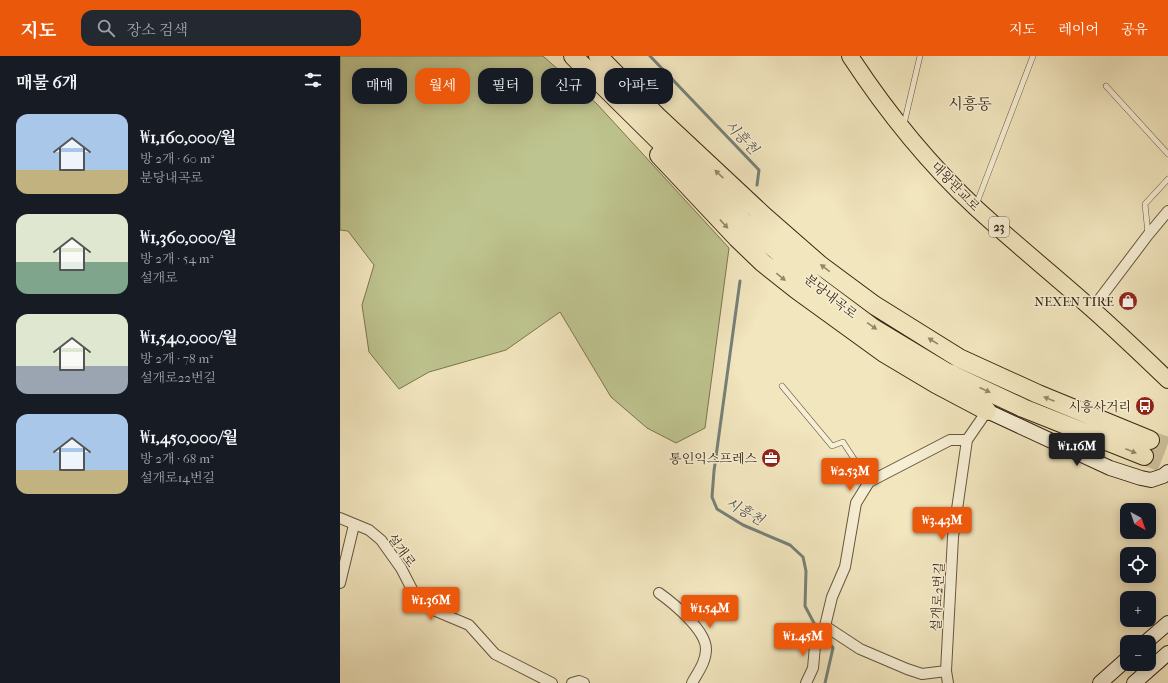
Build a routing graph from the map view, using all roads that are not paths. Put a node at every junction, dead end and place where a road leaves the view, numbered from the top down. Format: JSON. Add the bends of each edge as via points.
{"nodes":[{"id":1,"x":573,"y":56,"type":"edge"},
{"id":2,"x":598,"y":56,"type":"edge"},
{"id":3,"x":850,"y":56,"type":"edge"},
{"id":4,"x":920,"y":56,"type":"edge"},
{"id":5,"x":1033,"y":56,"type":"edge"},
{"id":6,"x":1106,"y":86,"type":"dead end"},
{"id":7,"x":637,"y":119,"type":"junction"},
{"id":8,"x":903,"y":129,"type":"junction"},
{"id":9,"x":1168,"y":154,"type":"edge"},
{"id":10,"x":1168,"y":179,"type":"edge"},
{"id":11,"x":975,"y":207,"type":"junction"},
{"id":12,"x":1168,"y":211,"type":"edge"},
{"id":13,"x":1148,"y":235,"type":"junction"},
{"id":14,"x":1092,"y":309,"type":"junction"},
{"id":15,"x":1168,"y":380,"type":"edge"},
{"id":16,"x":782,"y":386,"type":"dead end"},
{"id":17,"x":987,"y":411,"type":"junction"},
{"id":18,"x":967,"y":440,"type":"junction"},
{"id":19,"x":1168,"y":472,"type":"edge"},
{"id":20,"x":869,"y":482,"type":"junction"},
{"id":21,"x":340,"y":518,"type":"edge"},
{"id":22,"x":354,"y":524,"type":"junction"},
{"id":23,"x":340,"y":583,"type":"edge"},
{"id":24,"x":659,"y":592,"type":"dead end"},
{"id":25,"x":1168,"y":623,"type":"edge"},
{"id":26,"x":825,"y":627,"type":"junction"},
{"id":27,"x":1154,"y":635,"type":"edge"},
{"id":28,"x":1168,"y":653,"type":"edge"},
{"id":29,"x":1120,"y":665,"type":"edge"},
{"id":30,"x":946,"y":671,"type":"junction"},
{"id":31,"x":546,"y":682,"type":"edge"},
{"id":32,"x":572,"y":683,"type":"edge"},
{"id":33,"x":584,"y":683,"type":"edge"},
{"id":34,"x":692,"y":683,"type":"edge"},
{"id":35,"x":806,"y":683,"type":"edge"},
{"id":36,"x":948,"y":683,"type":"edge"},
{"id":37,"x":1100,"y":683,"type":"edge"},
{"id":38,"x":1134,"y":683,"type":"edge"}],
"edges":[{"from":1,"to":7,"type":"highway","name":"분당내곡로"},
{"from":7,"to":2,"type":"highway","name":"분당내곡로","one_way":true,"via":[[744,222],[817,286],[873,328],[946,372],[1023,408],[1147,448],[959,358],[874,305],[820,265],[764,216]]},
{"from":3,"to":8,"type":"main road","name":"대왕판교로","number":"23"},
{"from":4,"to":8,"type":"lane"},
{"from":5,"to":11,"type":"lane"},
{"from":6,"to":9,"type":"lane"},
{"from":7,"to":17,"type":"highway","one_way":true,"via":[[655,151],[763,263],[884,353]]},
{"from":8,"to":11,"type":"main road","name":"대왕판교로","number":"23"},
{"from":10,"to":13,"type":"lane","via":[[1145,204]]},
{"from":11,"to":14,"type":"main road","name":"대왕판교로","number":"23"},
{"from":12,"to":13,"type":"street"},
{"from":13,"to":14,"type":"street"},
{"from":14,"to":15,"type":"main road","name":"대왕판교로","number":"23"},
{"from":16,"to":20,"type":"lane","via":[[832,446],[843,442]]},
{"from":17,"to":18,"type":"street","name":"설개로2번길"},
{"from":17,"to":19,"type":"street","via":[[1128,474],[1151,480]]},
{"from":18,"to":20,"type":"street","via":[[950,440]]},
{"from":18,"to":30,"type":"street","name":"설개로2번길","via":[[953,537]]},
{"from":20,"to":26,"type":"street","via":[[856,503],[845,567],[832,597]]},
{"from":21,"to":22,"type":"street","name":"설개로"},
{"from":22,"to":23,"type":"street"},
{"from":22,"to":31,"type":"street","name":"설개로","via":[[369,530],[381,540],[401,568],[417,599],[431,609],[469,625],[495,654]]},
{"from":24,"to":34,"type":"street","via":[[693,623],[706,648],[704,661]]},
{"from":25,"to":27,"type":"street"},
{"from":26,"to":30,"type":"street","via":[[860,649],[907,669],[922,674]]},
{"from":26,"to":35,"type":"street","via":[[815,646],[813,668]]},
{"from":28,"to":38,"type":"street"},
{"from":29,"to":37,"type":"street"},
{"from":30,"to":36,"type":"street","name":"설개로2번길"},
{"from":32,"to":33,"type":"street"}]}
